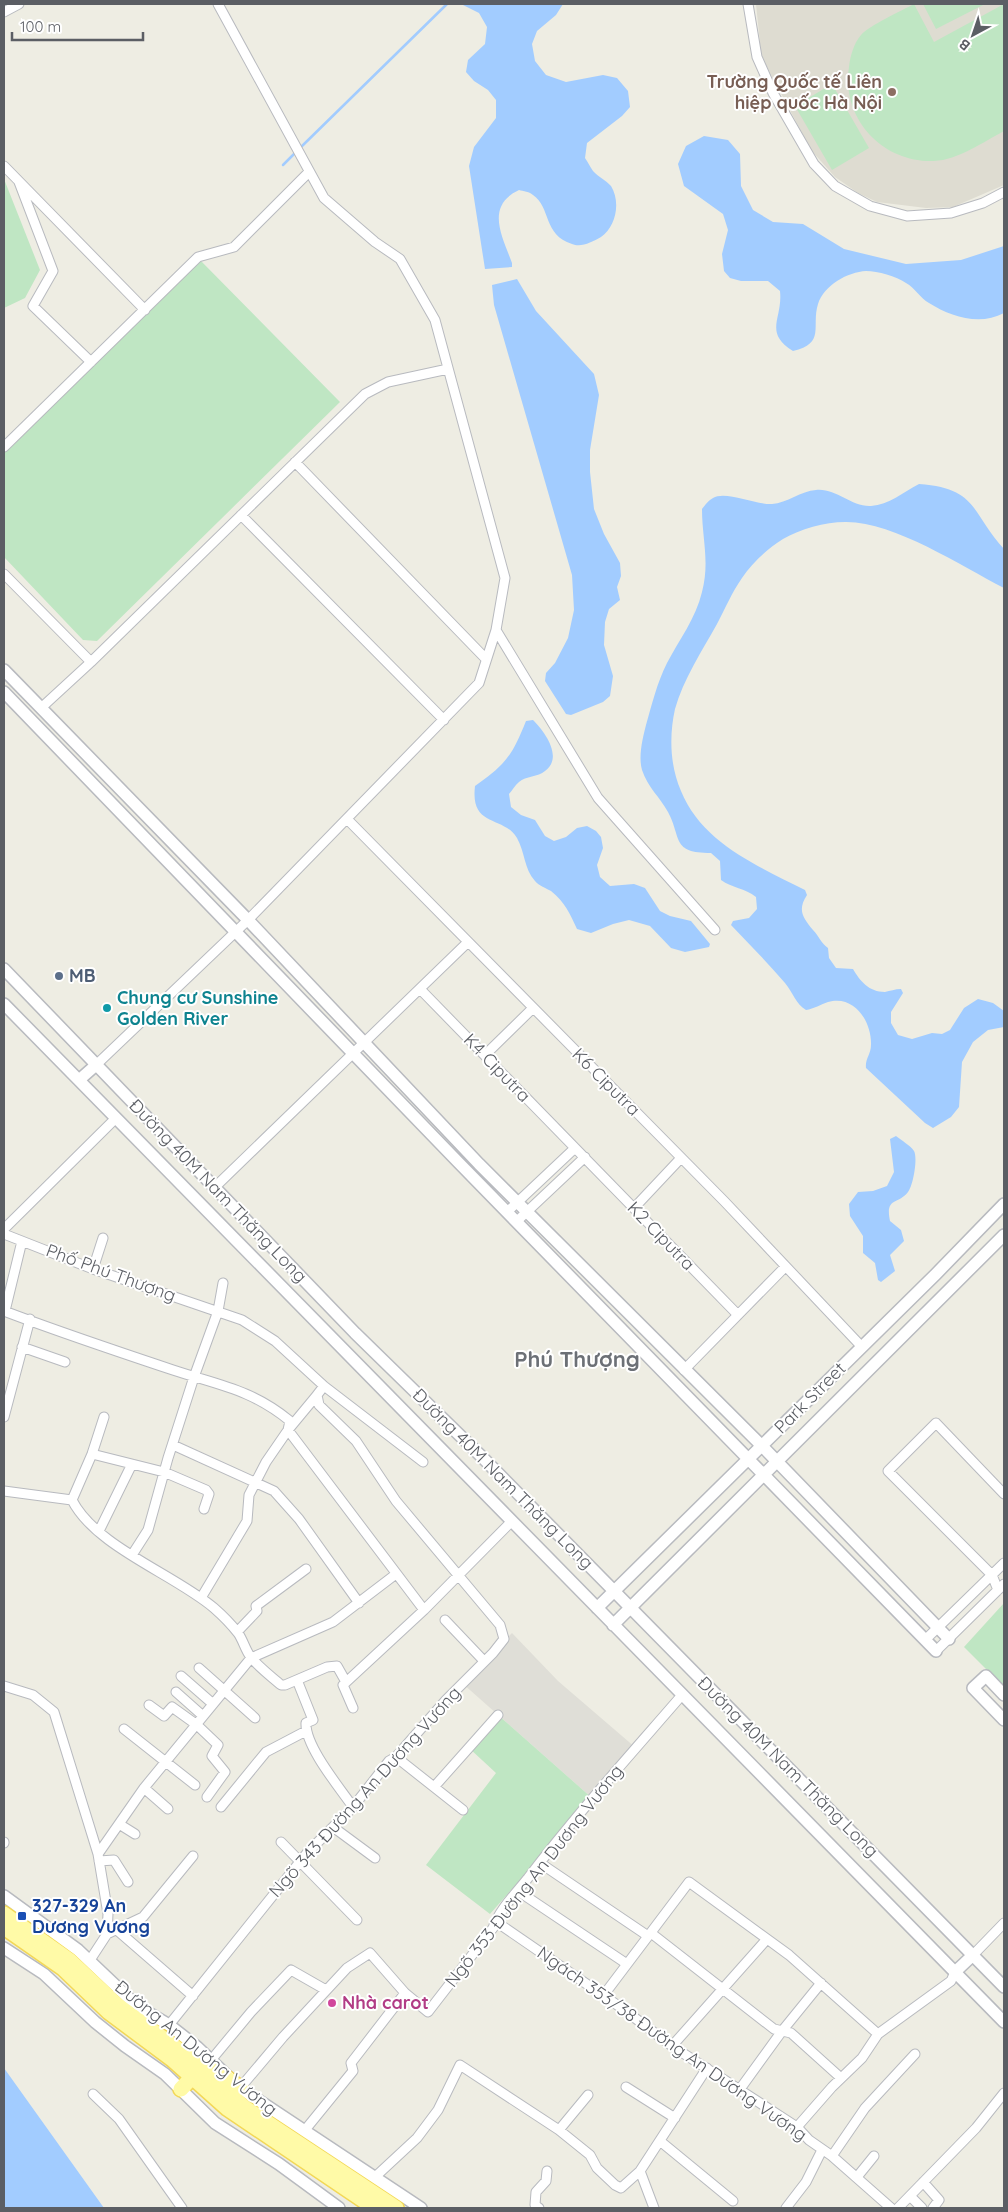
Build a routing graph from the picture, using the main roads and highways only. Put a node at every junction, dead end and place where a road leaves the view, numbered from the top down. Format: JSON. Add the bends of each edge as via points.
{"nodes":[{"id":1,"x":4,"y":1914,"type":"edge"},
{"id":2,"x":4,"y":1927,"type":"edge"},
{"id":3,"x":52,"y":1953,"type":"junction"},
{"id":4,"x":84,"y":1972,"type":"junction"},
{"id":5,"x":164,"y":2030,"type":"junction"},
{"id":6,"x":193,"y":2076,"type":"junction"},
{"id":7,"x":240,"y":2088,"type":"road end"},
{"id":8,"x":181,"y":2089,"type":"road end"},
{"id":9,"x":375,"y":2208,"type":"edge"},
{"id":10,"x":396,"y":2208,"type":"edge"}],
"edges":[{"from":1,"to":3,"type":"main road","name":"Đường An Dương Vương"},
{"from":2,"to":3,"type":"main road","name":"Đường An Dương Vương"},
{"from":3,"to":4,"type":"main road","name":"Đường An Dương Vương"},
{"from":4,"to":5,"type":"main road","name":"Đường An Dương Vương","via":[[117,2005]]},
{"from":4,"to":6,"type":"main road","name":"Đường An Dương Vương","via":[[130,2030]]},
{"from":5,"to":7,"type":"main road"},
{"from":5,"to":10,"type":"main road","name":"Đường An Dương Vương","via":[[187,2056],[245,2108]]},
{"from":6,"to":8,"type":"main road"},
{"from":6,"to":9,"type":"main road","name":"Đường An Dương Vương","via":[[250,2125]]}]}
